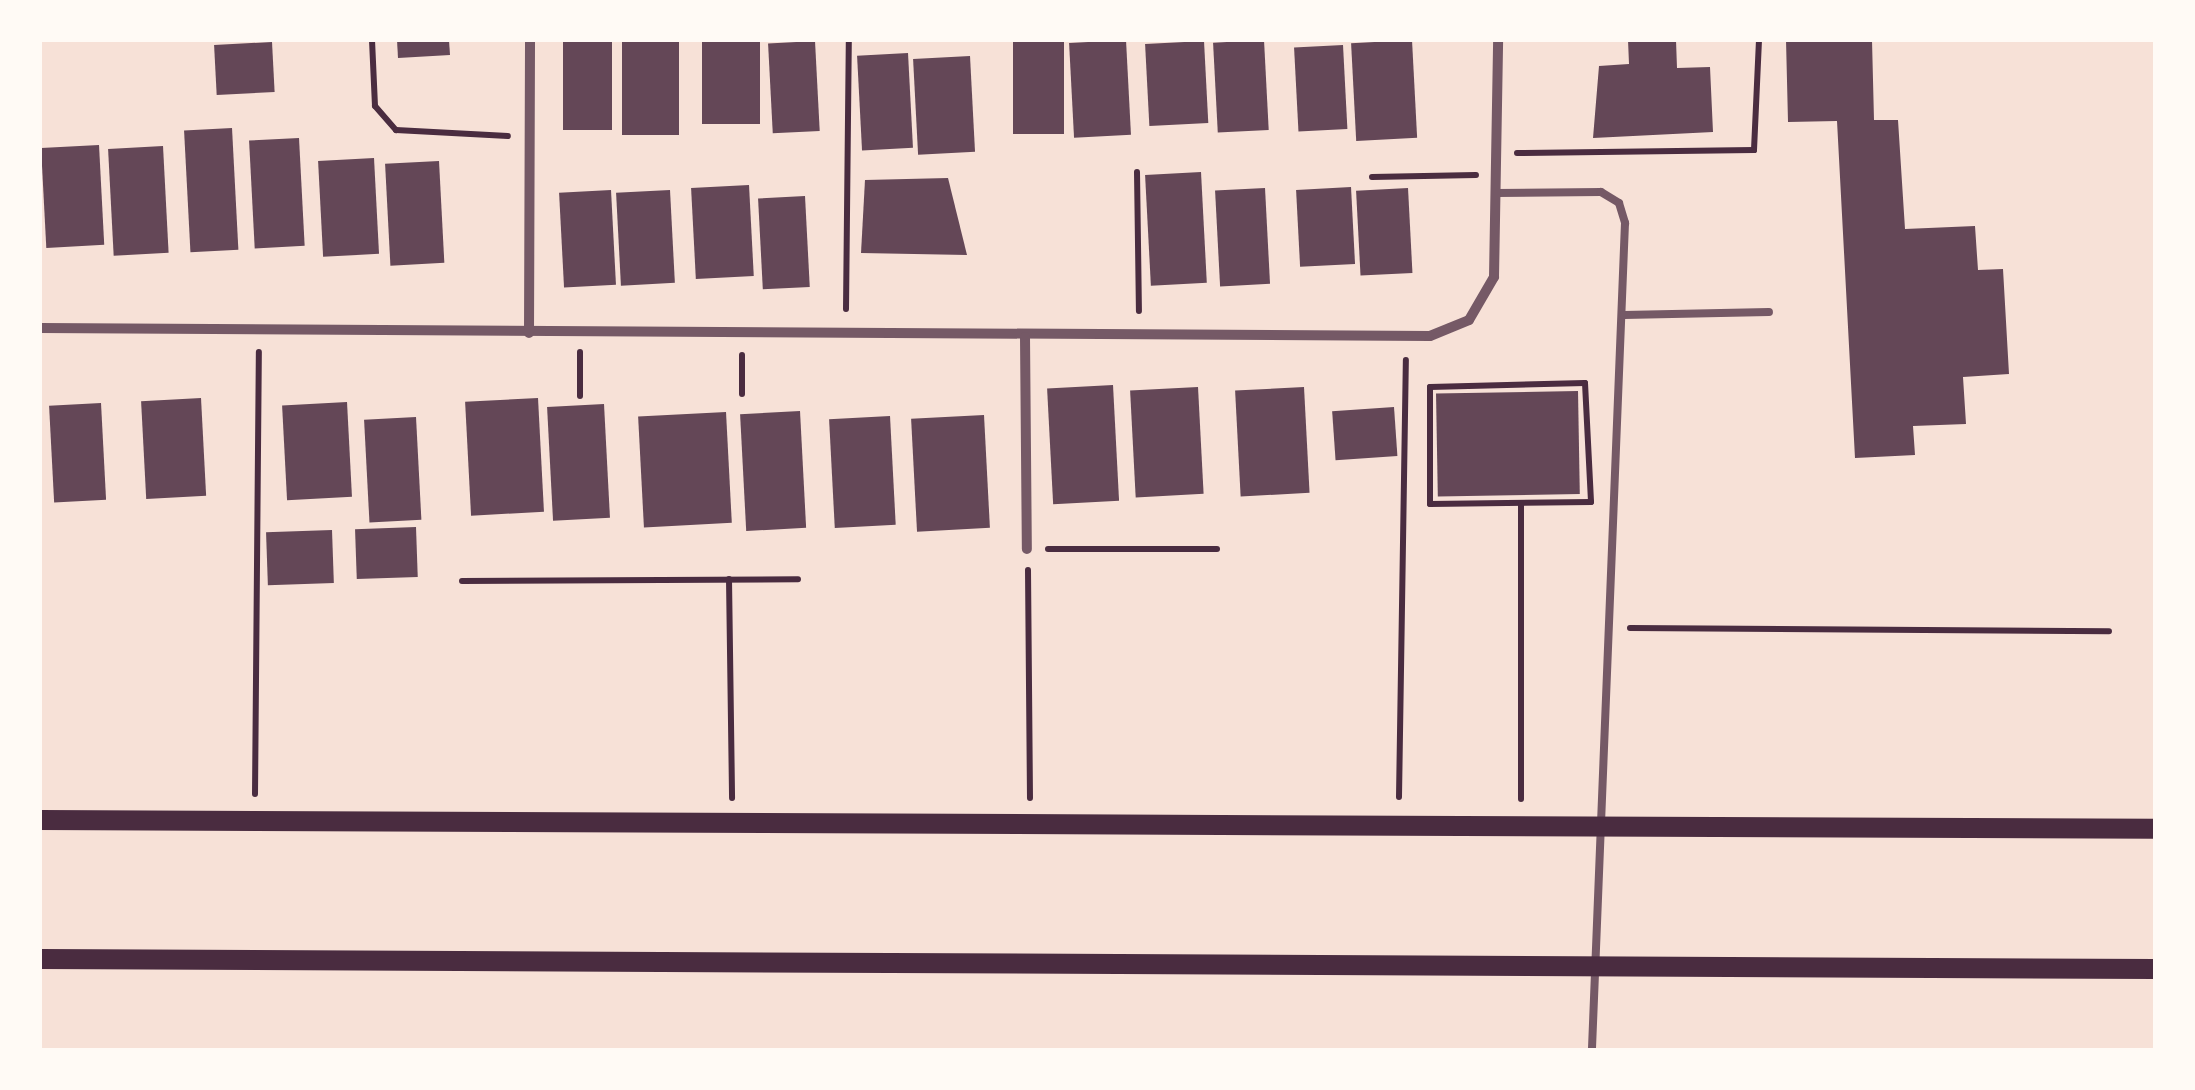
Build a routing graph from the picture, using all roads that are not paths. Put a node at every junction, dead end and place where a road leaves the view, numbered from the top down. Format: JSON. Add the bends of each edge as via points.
{"nodes":[{"id":1,"x":530,"y":40,"type":"edge"},
{"id":2,"x":1498,"y":40,"type":"edge"},
{"id":3,"x":1496,"y":194,"type":"junction"},
{"id":4,"x":1769,"y":312,"type":"dead end"},
{"id":5,"x":1624,"y":315,"type":"junction"},
{"id":6,"x":40,"y":328,"type":"edge"},
{"id":7,"x":529,"y":333,"type":"junction"},
{"id":8,"x":1025,"y":336,"type":"junction"},
{"id":9,"x":1028,"y":548,"type":"road end"},
{"id":10,"x":40,"y":820,"type":"edge"},
{"id":11,"x":1594,"y":826,"type":"junction"},
{"id":12,"x":2155,"y":828,"type":"edge"},
{"id":13,"x":40,"y":959,"type":"edge"},
{"id":14,"x":2155,"y":969,"type":"edge"},
{"id":15,"x":1593,"y":972,"type":"junction"},
{"id":16,"x":1592,"y":1050,"type":"edge"}],
"edges":[{"from":1,"to":7,"type":"street"},
{"from":2,"to":3,"type":"street"},
{"from":3,"to":5,"type":"lane","via":[[1602,192],[1619,203]]},
{"from":3,"to":8,"type":"street","via":[[1494,277],[1484,304],[1451,331],[1406,338]]},
{"from":4,"to":5,"type":"lane"},
{"from":5,"to":11,"type":"lane"},
{"from":6,"to":7,"type":"street"},
{"from":7,"to":8,"type":"street"},
{"from":8,"to":9,"type":"street"},
{"from":10,"to":11,"type":"main road"},
{"from":11,"to":12,"type":"main road"},
{"from":11,"to":15,"type":"lane"},
{"from":13,"to":15,"type":"main road"},
{"from":14,"to":15,"type":"main road"},
{"from":15,"to":16,"type":"lane"}]}
